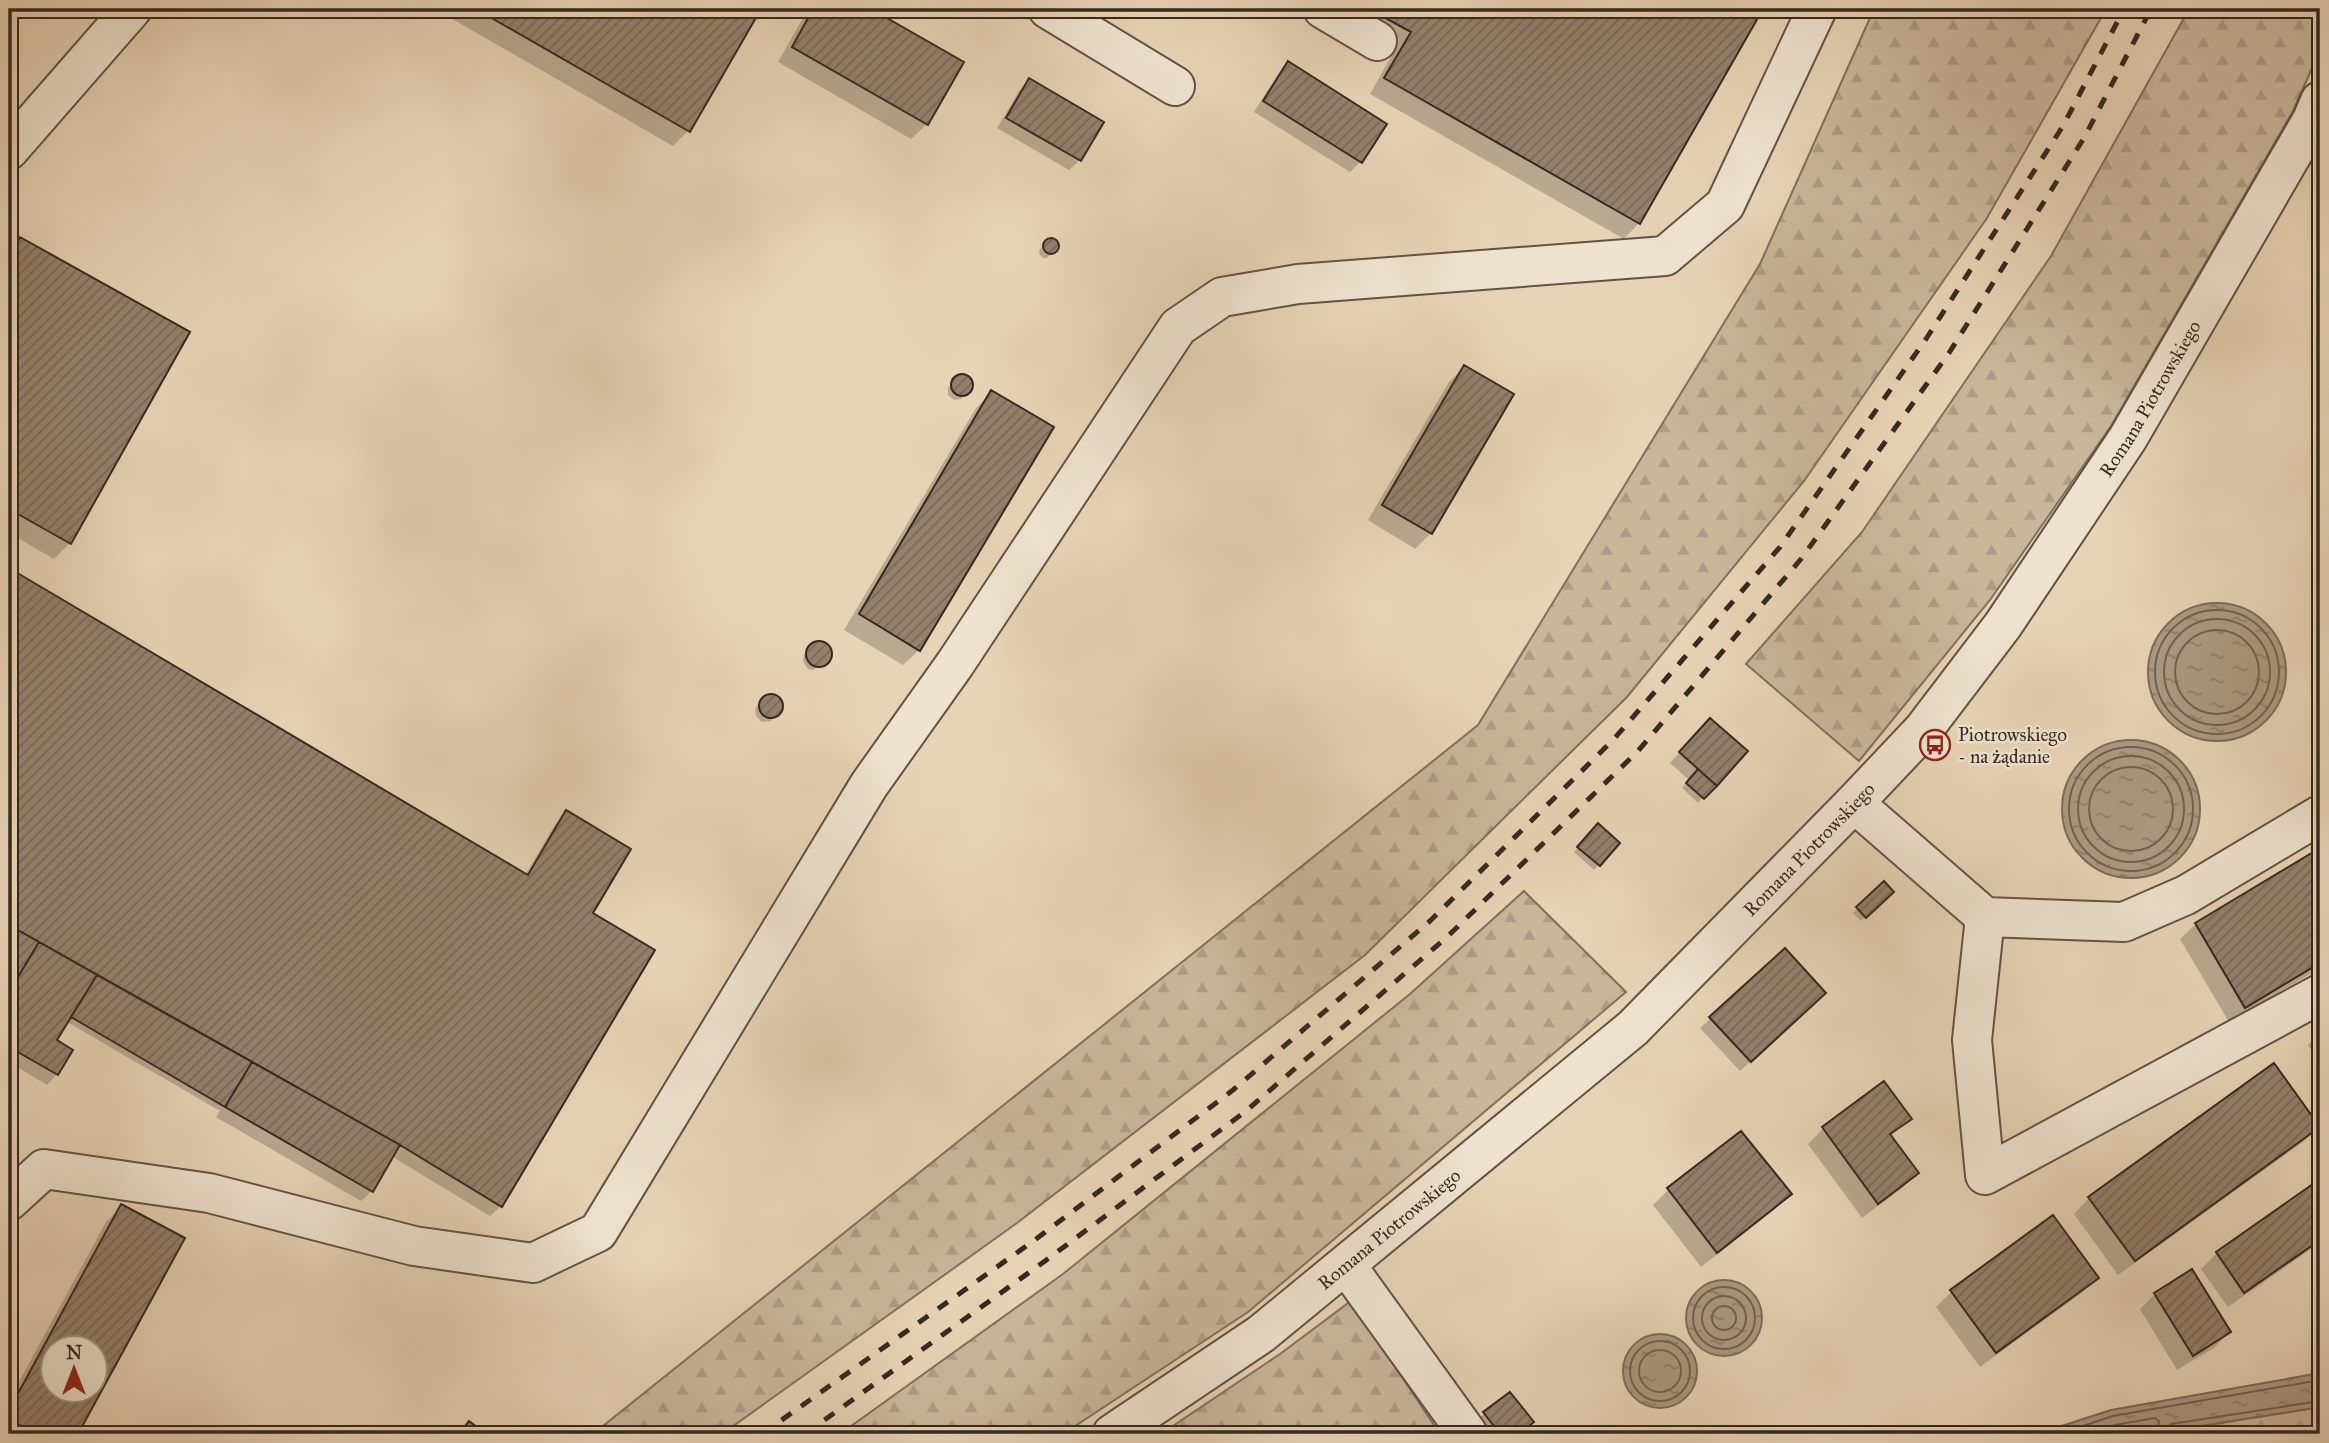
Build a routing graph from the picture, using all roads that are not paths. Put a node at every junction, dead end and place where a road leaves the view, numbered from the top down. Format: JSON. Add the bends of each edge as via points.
{"nodes":[{"id":1,"x":132,"y":9,"type":"edge"},
{"id":2,"x":1048,"y":9,"type":"edge"},
{"id":3,"x":1322,"y":9,"type":"edge"},
{"id":4,"x":1817,"y":9,"type":"edge"},
{"id":5,"x":1377,"y":41,"type":"dead end"},
{"id":6,"x":1175,"y":86,"type":"dead end"},
{"id":7,"x":2320,"y":101,"type":"edge"},
{"id":8,"x":9,"y":150,"type":"edge"},
{"id":9,"x":1854,"y":803,"type":"junction"},
{"id":10,"x":2320,"y":815,"type":"edge"},
{"id":11,"x":1985,"y":917,"type":"junction"},
{"id":12,"x":2320,"y":993,"type":"edge"},
{"id":13,"x":9,"y":1201,"type":"edge"},
{"id":14,"x":1346,"y":1265,"type":"junction"},
{"id":15,"x":1112,"y":1434,"type":"edge"},
{"id":16,"x":1468,"y":1434,"type":"edge"}],
"edges":[{"from":1,"to":8,"type":"street"},
{"from":2,"to":6,"type":"street"},
{"from":3,"to":5,"type":"street"},
{"from":4,"to":13,"type":"street","via":[[1725,205],[1665,256],[1298,284],[1222,297],[1178,327],[956,664],[869,785],[598,1232],[533,1263],[414,1246],[209,1193],[44,1169]]},
{"from":7,"to":9,"type":"street","name":"Romana Piotrowskiego","via":[[2128,438],[2003,625],[1923,730]]},
{"from":9,"to":11,"type":"street"},
{"from":9,"to":14,"type":"street","name":"Romana Piotrowskiego","via":[[1633,1028]]},
{"from":10,"to":11,"type":"street","via":[[2186,895],[2124,922]]},
{"from":11,"to":12,"type":"street","via":[[1972,1040],[1985,1175]]},
{"from":14,"to":15,"type":"street","name":"Romana Piotrowskiego","via":[[1261,1334]]},
{"from":14,"to":16,"type":"street"}]}
